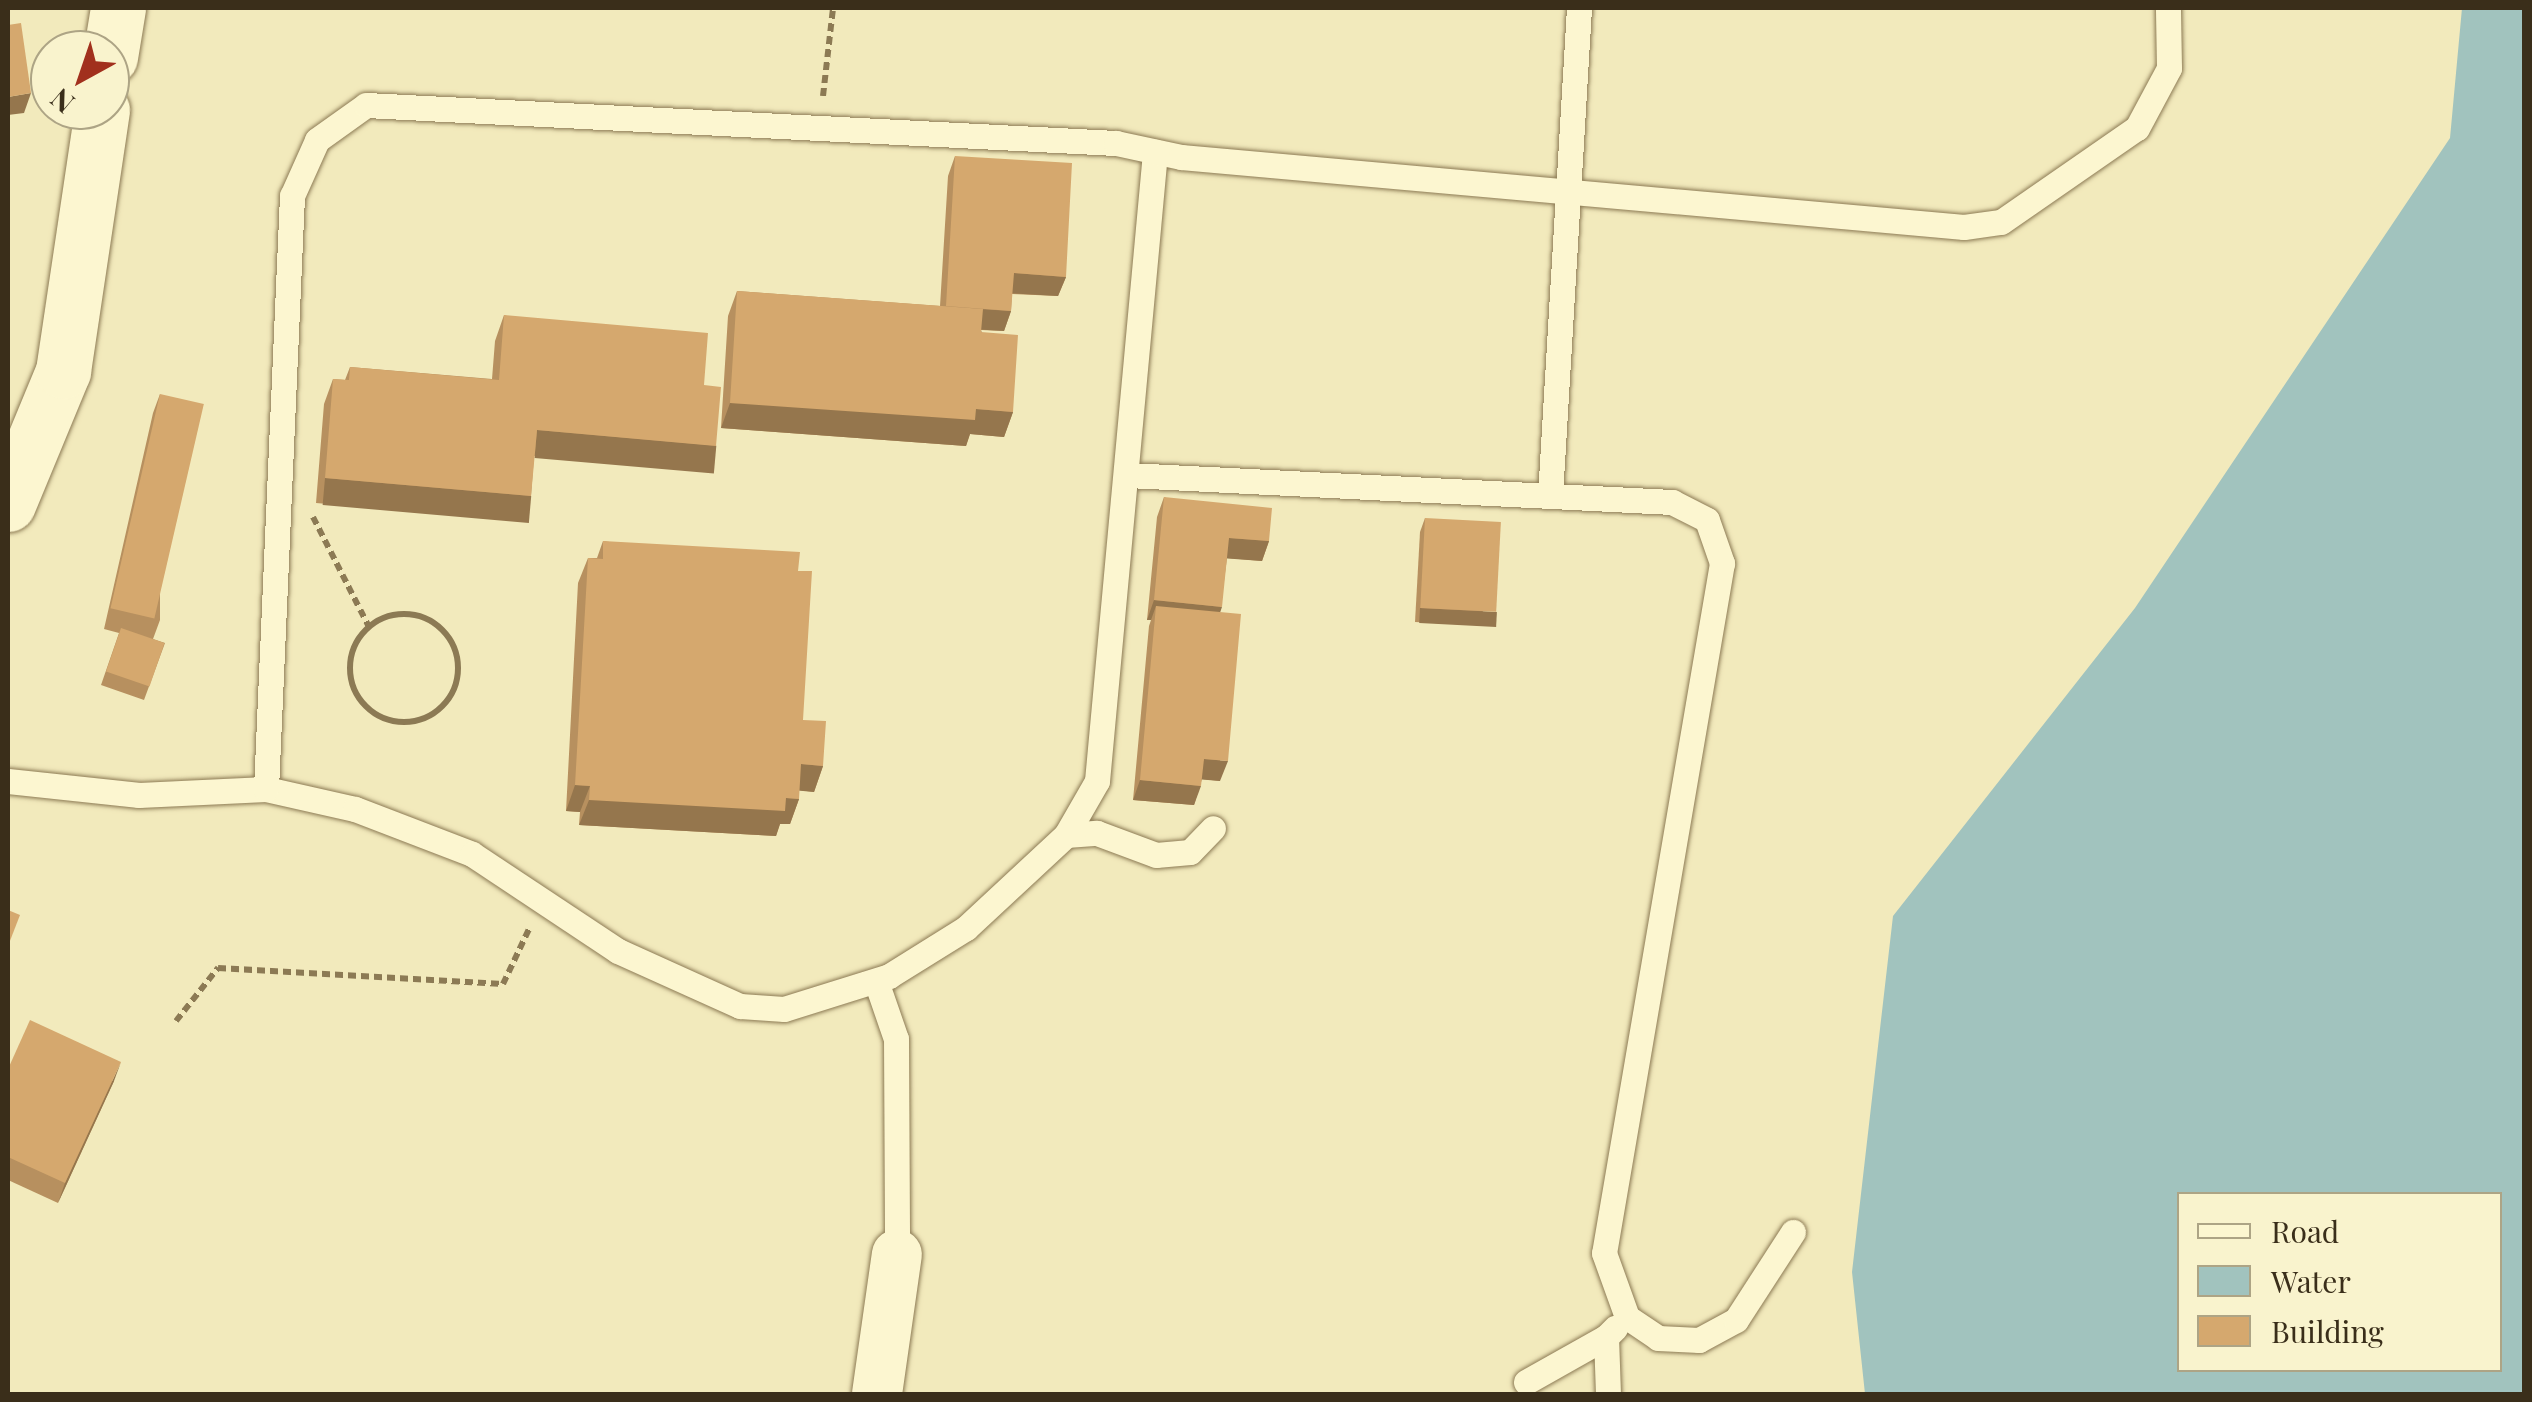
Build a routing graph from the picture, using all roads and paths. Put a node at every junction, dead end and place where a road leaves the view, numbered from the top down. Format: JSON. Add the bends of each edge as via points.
{"nodes":[{"id":1,"x":833,"y":8,"type":"edge"},
{"id":2,"x":1579,"y":8,"type":"edge"},
{"id":3,"x":2168,"y":8,"type":"edge"},
{"id":4,"x":820,"y":126,"type":"junction"},
{"id":5,"x":99,"y":130,"type":"edge"},
{"id":6,"x":1156,"y":152,"type":"junction"},
{"id":7,"x":1570,"y":190,"type":"junction"},
{"id":8,"x":283,"y":461,"type":"junction"},
{"id":9,"x":1128,"y":474,"type":"junction"},
{"id":10,"x":1550,"y":496,"type":"junction"},
{"id":11,"x":8,"y":504,"type":"edge"},
{"id":12,"x":369,"y":627,"type":"junction"},
{"id":13,"x":8,"y":780,"type":"edge"},
{"id":14,"x":266,"y":788,"type":"junction"},
{"id":15,"x":1212,"y":828,"type":"dead end"},
{"id":16,"x":1066,"y":836,"type":"junction"},
{"id":17,"x":542,"y":901,"type":"junction"},
{"id":18,"x":876,"y":982,"type":"junction"},
{"id":19,"x":176,"y":1022,"type":"dead end"},
{"id":20,"x":1792,"y":1232,"type":"dead end"},
{"id":21,"x":897,"y":1254,"type":"joint"},
{"id":22,"x":1628,"y":1317,"type":"junction"},
{"id":23,"x":1606,"y":1337,"type":"junction"},
{"id":24,"x":1526,"y":1382,"type":"dead end"},
{"id":25,"x":876,"y":1394,"type":"edge"},
{"id":26,"x":1608,"y":1394,"type":"edge"}],
"edges":[{"from":1,"to":4,"type":"path"},
{"from":2,"to":7,"type":"lane"},
{"from":3,"to":7,"type":"lane","via":[[2168,68],[2137,128],[2000,222],[1964,227]]},
{"from":4,"to":6,"type":"lane"},
{"from":4,"to":8,"type":"lane","via":[[366,105],[334,121],[300,167],[292,196]]},
{"from":5,"to":11,"type":"street","via":[[63,371]]},
{"from":6,"to":7,"type":"lane"},
{"from":6,"to":9,"type":"lane"},
{"from":7,"to":10,"type":"lane"},
{"from":8,"to":12,"type":"path"},
{"from":8,"to":14,"type":"lane"},
{"from":9,"to":10,"type":"lane"},
{"from":9,"to":16,"type":"lane","via":[[1097,781]]},
{"from":10,"to":22,"type":"lane","via":[[1685,505],[1715,530],[1722,556],[1604,1253]]},
{"from":12,"to":12,"type":"path","via":[[416,615],[448,635],[458,670],[444,705],[392,720],[361,700],[350,665]]},
{"from":13,"to":14,"type":"lane","via":[[139,794]]},
{"from":14,"to":17,"type":"lane","via":[[404,825]]},
{"from":15,"to":16,"type":"lane","via":[[1190,852],[1156,855],[1096,833]]},
{"from":16,"to":18,"type":"lane","via":[[966,928]]},
{"from":17,"to":18,"type":"lane","via":[[685,988],[740,1006],[784,1010]]},
{"from":17,"to":19,"type":"path","via":[[504,984],[218,968]]},
{"from":18,"to":21,"type":"lane","via":[[896,1039]]},
{"from":20,"to":22,"type":"lane","via":[[1719,1333],[1679,1342]]},
{"from":21,"to":25,"type":"street"},
{"from":22,"to":23,"type":"lane"},
{"from":23,"to":24,"type":"lane"},
{"from":23,"to":26,"type":"lane"}]}
